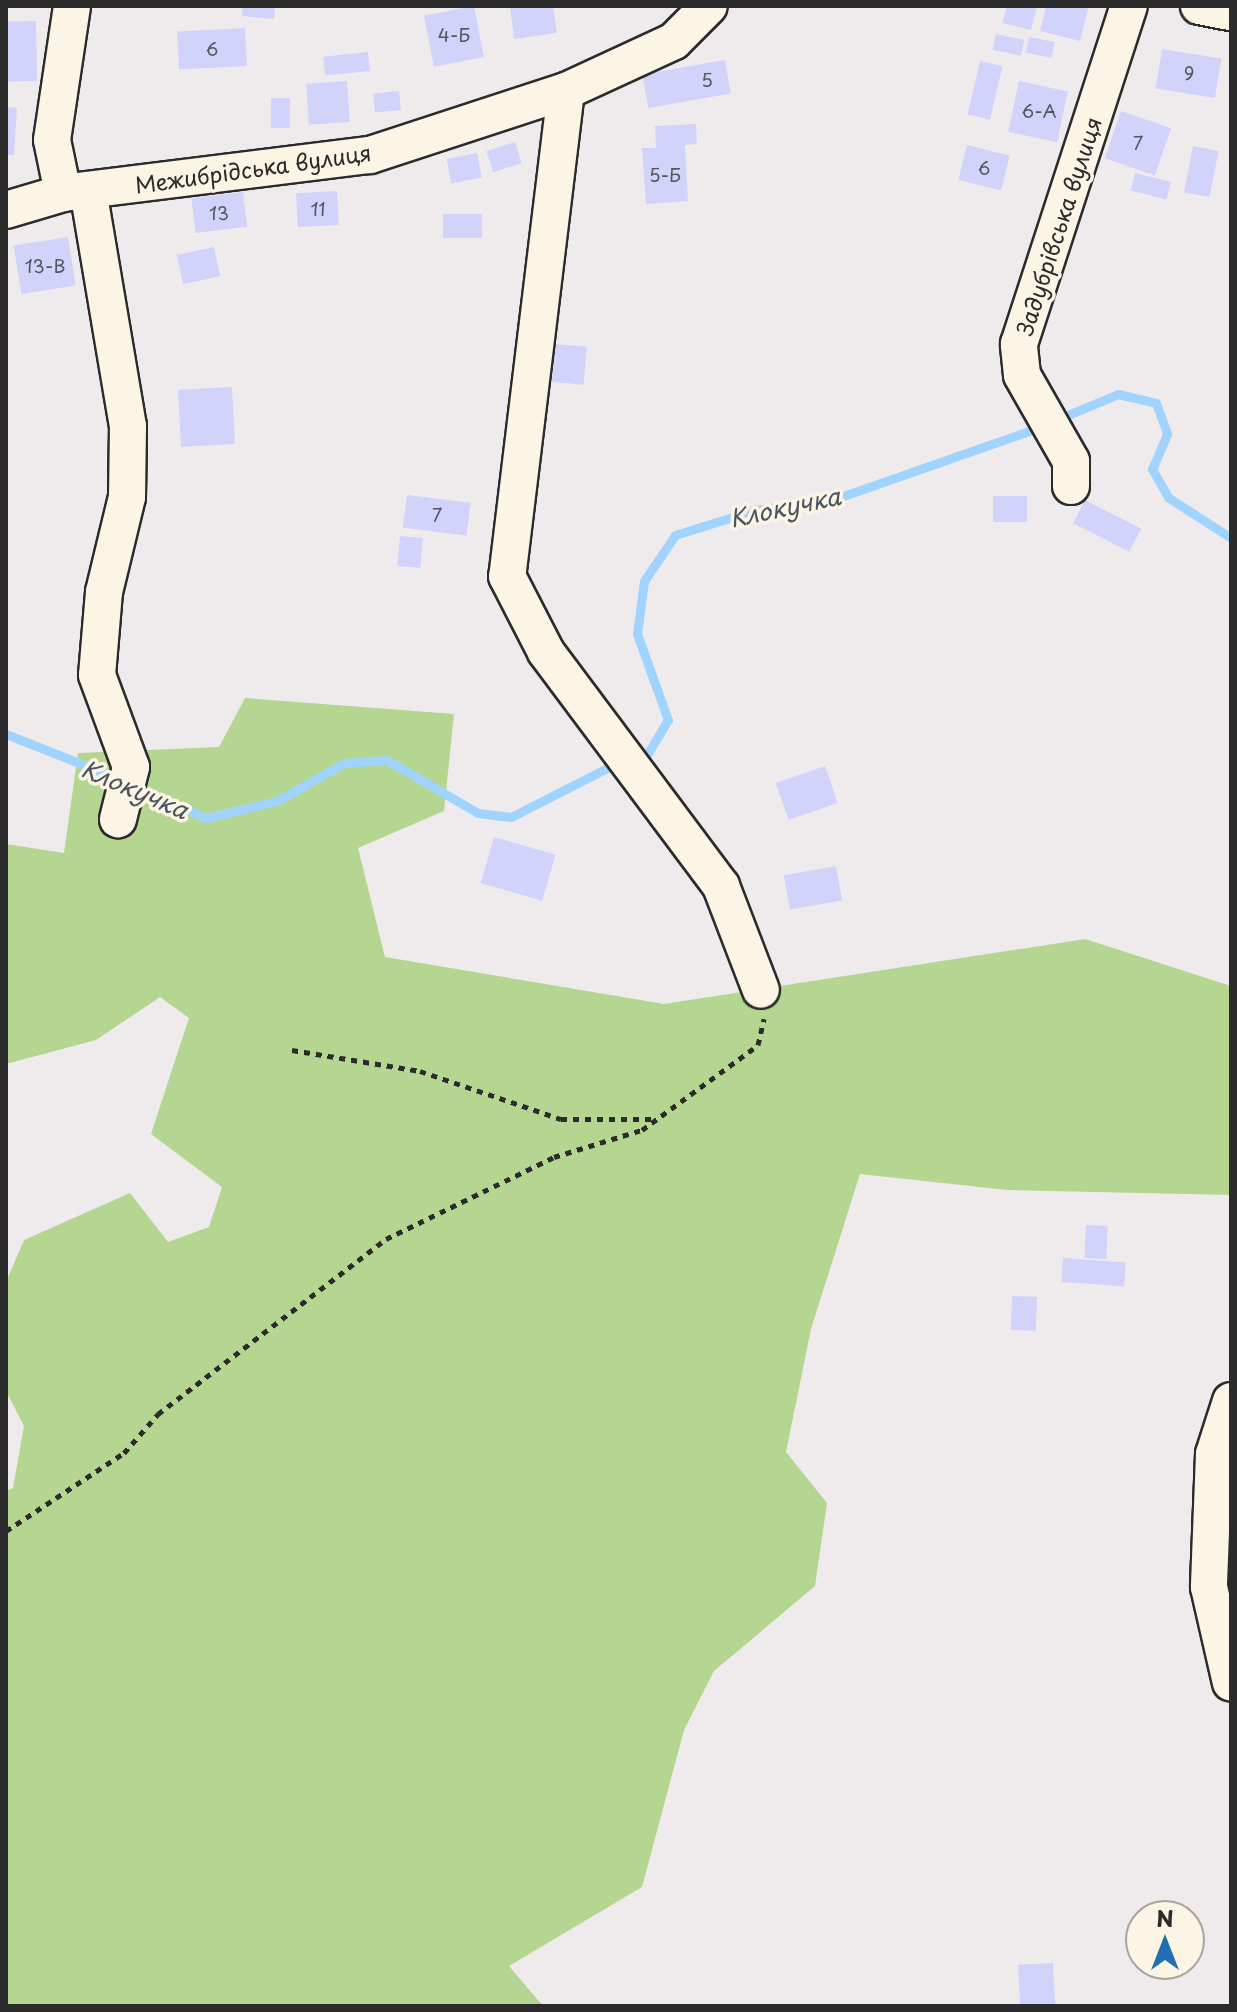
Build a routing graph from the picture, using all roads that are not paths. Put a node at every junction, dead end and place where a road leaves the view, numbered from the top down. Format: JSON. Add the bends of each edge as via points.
{"nodes":[{"id":1,"x":72,"y":6,"type":"edge"},
{"id":2,"x":709,"y":6,"type":"edge"},
{"id":3,"x":1129,"y":6,"type":"edge"},
{"id":4,"x":1199,"y":6,"type":"edge"},
{"id":5,"x":1231,"y":12,"type":"edge"},
{"id":6,"x":566,"y":91,"type":"junction"},
{"id":7,"x":76,"y":191,"type":"junction"},
{"id":8,"x":6,"y":210,"type":"edge"},
{"id":9,"x":1071,"y":486,"type":"dead end"},
{"id":10,"x":124,"y":794,"type":"dead end"},
{"id":11,"x":761,"y":990,"type":"road end"},
{"id":12,"x":1231,"y":1401,"type":"edge"},
{"id":13,"x":1231,"y":1683,"type":"edge"}],
"edges":[{"from":1,"to":7,"type":"street","via":[[52,140]]},
{"from":2,"to":6,"type":"street","name":"Межибрідська вулиця","via":[[674,41]]},
{"from":3,"to":9,"type":"street","name":"Задубрівська вулиця","via":[[1019,344],[1022,375],[1052,422]]},
{"from":4,"to":5,"type":"street"},
{"from":6,"to":7,"type":"street","name":"Межибрідська вулиця","via":[[370,155]]},
{"from":6,"to":11,"type":"street","via":[[507,576],[546,652],[721,886]]},
{"from":7,"to":8,"type":"street","name":"Межибрідська вулиця"},
{"from":7,"to":10,"type":"street","via":[[128,426],[127,497],[104,592],[97,675]]},
{"from":12,"to":13,"type":"street","via":[[1214,1454],[1209,1587]]}]}
